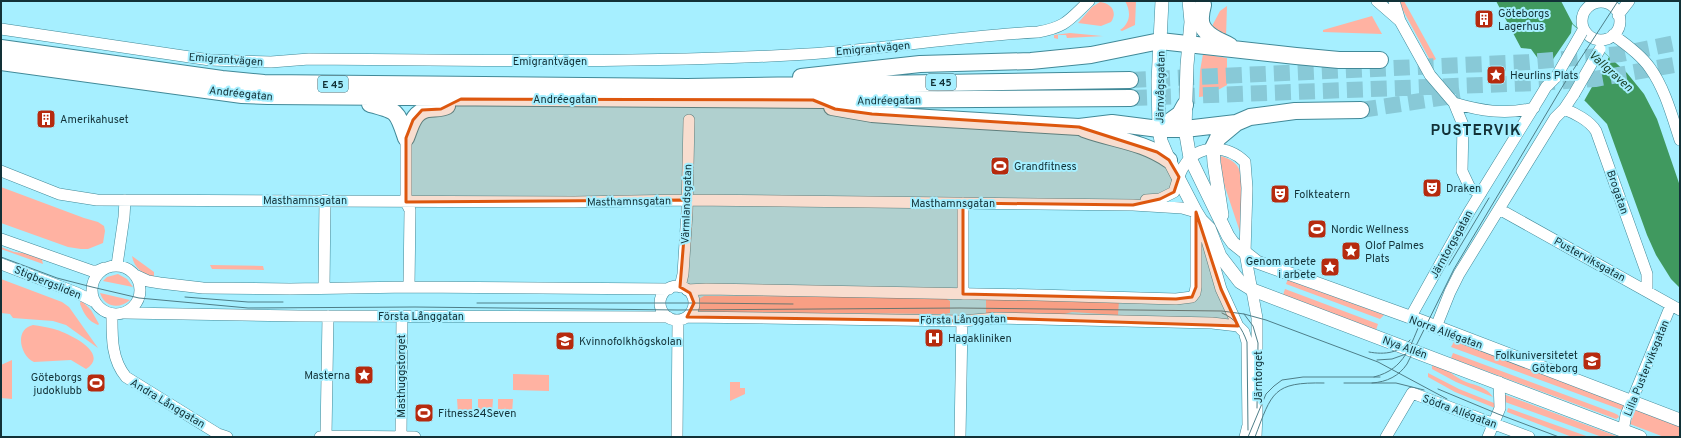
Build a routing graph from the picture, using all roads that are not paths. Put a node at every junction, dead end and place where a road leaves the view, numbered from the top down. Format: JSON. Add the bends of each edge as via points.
{"nodes":[{"id":1,"x":1089,"y":1,"type":"edge"},
{"id":2,"x":1162,"y":1,"type":"edge"},
{"id":3,"x":1377,"y":1,"type":"edge"},
{"id":4,"x":1394,"y":1,"type":"edge"},
{"id":5,"x":1629,"y":1,"type":"edge"},
{"id":6,"x":1199,"y":2,"type":"edge"},
{"id":7,"x":1602,"y":2,"type":"edge"},
{"id":8,"x":1583,"y":5,"type":"edge"},
{"id":9,"x":1618,"y":15,"type":"junction"},
{"id":10,"x":1400,"y":21,"type":"junction"},
{"id":11,"x":1,"y":29,"type":"edge"},
{"id":12,"x":1583,"y":30,"type":"junction"},
{"id":13,"x":1610,"y":37,"type":"junction"},
{"id":14,"x":1160,"y":41,"type":"junction"},
{"id":15,"x":1188,"y":44,"type":"junction"},
{"id":16,"x":1,"y":48,"type":"edge"},
{"id":17,"x":1232,"y":49,"type":"junction"},
{"id":18,"x":1380,"y":60,"type":"dead end"},
{"id":19,"x":1,"y":62,"type":"edge"},
{"id":20,"x":1130,"y":80,"type":"tunnel mouth"},
{"id":21,"x":751,"y":87,"type":"junction"},
{"id":22,"x":356,"y":98,"type":"junction"},
{"id":23,"x":1131,"y":98,"type":"tunnel mouth"},
{"id":24,"x":461,"y":99,"type":"junction"},
{"id":25,"x":813,"y":100,"type":"junction"},
{"id":26,"x":1454,"y":103,"type":"junction"},
{"id":27,"x":1185,"y":105,"type":"junction"},
{"id":28,"x":1534,"y":108,"type":"junction"},
{"id":29,"x":1564,"y":109,"type":"junction"},
{"id":30,"x":1360,"y":110,"type":"tunnel mouth"},
{"id":31,"x":689,"y":120,"type":"dead end"},
{"id":32,"x":1236,"y":123,"type":"junction"},
{"id":33,"x":1079,"y":126,"type":"junction"},
{"id":34,"x":1159,"y":129,"type":"junction"},
{"id":35,"x":1185,"y":129,"type":"junction"},
{"id":36,"x":406,"y":138,"type":"junction"},
{"id":37,"x":1680,"y":140,"type":"edge"},
{"id":38,"x":1213,"y":148,"type":"junction"},
{"id":39,"x":1190,"y":158,"type":"junction"},
{"id":40,"x":1169,"y":160,"type":"junction"},
{"id":41,"x":1,"y":171,"type":"edge"},
{"id":42,"x":1179,"y":177,"type":"junction"},
{"id":43,"x":1481,"y":193,"type":"junction"},
{"id":44,"x":125,"y":200,"type":"junction"},
{"id":45,"x":325,"y":200,"type":"junction"},
{"id":46,"x":686,"y":200,"type":"junction"},
{"id":47,"x":406,"y":202,"type":"junction"},
{"id":48,"x":963,"y":203,"type":"junction"},
{"id":49,"x":1133,"y":205,"type":"junction"},
{"id":50,"x":1499,"y":209,"type":"junction"},
{"id":51,"x":1199,"y":216,"type":"junction"},
{"id":52,"x":1223,"y":227,"type":"junction"},
{"id":53,"x":1,"y":239,"type":"edge"},
{"id":54,"x":1,"y":244,"type":"edge"},
{"id":55,"x":26,"y":249,"type":"junction"},
{"id":56,"x":1245,"y":253,"type":"junction"},
{"id":57,"x":1,"y":264,"type":"edge"},
{"id":58,"x":117,"y":266,"type":"junction"},
{"id":59,"x":104,"y":268,"type":"junction"},
{"id":60,"x":135,"y":275,"type":"junction"},
{"id":61,"x":410,"y":287,"type":"junction"},
{"id":62,"x":324,"y":288,"type":"junction"},
{"id":63,"x":679,"y":289,"type":"junction"},
{"id":64,"x":1253,"y":290,"type":"junction"},
{"id":65,"x":1647,"y":291,"type":"junction"},
{"id":66,"x":963,"y":294,"type":"junction"},
{"id":67,"x":95,"y":302,"type":"junction"},
{"id":68,"x":1676,"y":308,"type":"edge"},
{"id":69,"x":125,"y":313,"type":"junction"},
{"id":70,"x":112,"y":314,"type":"junction"},
{"id":71,"x":328,"y":316,"type":"junction"},
{"id":72,"x":402,"y":316,"type":"junction"},
{"id":73,"x":677,"y":318,"type":"junction"},
{"id":74,"x":1410,"y":318,"type":"junction"},
{"id":75,"x":962,"y":322,"type":"junction"},
{"id":76,"x":1238,"y":326,"type":"junction"},
{"id":77,"x":1436,"y":327,"type":"junction"},
{"id":78,"x":1499,"y":382,"type":"junction"},
{"id":79,"x":1632,"y":402,"type":"junction"},
{"id":80,"x":1680,"y":420,"type":"edge"},
{"id":81,"x":1494,"y":424,"type":"junction"},
{"id":82,"x":1623,"y":431,"type":"junction"},
{"id":83,"x":322,"y":436,"type":"edge"},
{"id":84,"x":401,"y":436,"type":"junction"},
{"id":85,"x":227,"y":437,"type":"edge"},
{"id":86,"x":415,"y":437,"type":"edge"},
{"id":87,"x":677,"y":437,"type":"edge"},
{"id":88,"x":960,"y":437,"type":"edge"},
{"id":89,"x":1245,"y":437,"type":"edge"},
{"id":90,"x":1256,"y":437,"type":"edge"},
{"id":91,"x":1386,"y":437,"type":"edge"},
{"id":92,"x":1488,"y":437,"type":"edge"},
{"id":93,"x":1529,"y":437,"type":"edge"},
{"id":94,"x":1640,"y":437,"type":"edge"}],
"edges":[{"from":1,"to":11,"type":"street","name":"Emigrantvägen","via":[[1070,20],[1060,26],[1038,32],[810,54],[683,59],[309,59],[271,62],[210,60]]},
{"from":2,"to":14,"type":"main road","name":"Järnvågsgatan"},
{"from":3,"to":10,"type":"street"},
{"from":4,"to":10,"type":"street"},
{"from":5,"to":9,"type":"street"},
{"from":6,"to":15,"type":"main road","via":[[1191,22]]},
{"from":6,"to":17,"type":"highway","via":[[1201,26]]},
{"from":7,"to":8,"type":"street"},
{"from":7,"to":9,"type":"street","via":[[1612,6]]},
{"from":8,"to":12,"type":"street"},
{"from":9,"to":13,"type":"street","via":[[1618,28]]},
{"from":10,"to":26,"type":"street","via":[[1430,75]]},
{"from":12,"to":13,"type":"street","via":[[1594,38]]},
{"from":12,"to":28,"type":"street","name":"Järntorgsgatan","bridge":true,"via":[[1556,77],[1546,87]]},
{"from":13,"to":29,"type":"street","name":"Järntorgsgatan","bridge":true},
{"from":13,"to":37,"type":"street","via":[[1625,44],[1649,67],[1662,90]]},
{"from":14,"to":15,"type":"highway"},
{"from":14,"to":21,"type":"highway","via":[[1091,56],[872,68],[780,79]]},
{"from":14,"to":34,"type":"main road","name":"Järnvågsgatan"},
{"from":15,"to":17,"type":"highway"},
{"from":15,"to":27,"type":"main road"},
{"from":16,"to":21,"type":"highway","name":"Andréegatan","number":"E 45","via":[[264,83]]},
{"from":17,"to":18,"type":"highway","via":[[1339,60]]},
{"from":19,"to":22,"type":"highway","name":"Andréegatan","number":"E 45","via":[[242,95]]},
{"from":20,"to":21,"type":"highway","name":"Andréegatan","number":"E 45"},
{"from":22,"to":24,"type":"highway","name":"Andréegatan","number":"E 45"},
{"from":22,"to":36,"type":"highway","via":[[394,111],[399,116]]},
{"from":23,"to":25,"type":"highway","name":"Andréegatan","number":"E 45"},
{"from":24,"to":25,"type":"highway","name":"Andréegatan","number":"E 45"},
{"from":24,"to":36,"type":"highway","via":[[441,109],[422,110],[413,120]]},
{"from":25,"to":33,"type":"highway","via":[[835,109],[872,114]]},
{"from":26,"to":28,"type":"street","via":[[1501,112]]},
{"from":26,"to":43,"type":"street","via":[[1463,125],[1462,171],[1470,188]]},
{"from":27,"to":34,"type":"highway","via":[[1180,114]]},
{"from":27,"to":35,"type":"main road"},
{"from":28,"to":43,"type":"street","name":"Järntorgsgatan"},
{"from":29,"to":50,"type":"street","name":"Järntorgsgatan","via":[[1555,118]]},
{"from":29,"to":65,"type":"street","name":"Brogatan","via":[[1594,126],[1647,274]]},
{"from":30,"to":32,"type":"highway","via":[[1295,111],[1250,117]]},
{"from":31,"to":46,"type":"street","name":"Värmlandsgatan"},
{"from":32,"to":35,"type":"highway"},
{"from":32,"to":38,"type":"highway","via":[[1218,138]]},
{"from":33,"to":34,"type":"highway","via":[[1112,124]]},
{"from":33,"to":40,"type":"highway","via":[[1097,134],[1148,147]]},
{"from":34,"to":35,"type":"highway"},
{"from":34,"to":40,"type":"main road","name":"Järnvågsgatan"},
{"from":35,"to":39,"type":"main road"},
{"from":36,"to":47,"type":"street"},
{"from":38,"to":39,"type":"street"},
{"from":38,"to":52,"type":"main road"},
{"from":38,"to":56,"type":"street","via":[[1240,156],[1245,162]]},
{"from":39,"to":42,"type":"street","name":"Masthamnsgatan"},
{"from":39,"to":52,"type":"main road"},
{"from":40,"to":42,"type":"main road","name":"Järnvågsgatan"},
{"from":41,"to":44,"type":"street","name":"Masthamnsgatan","via":[[72,197]]},
{"from":42,"to":49,"type":"street","name":"Masthamnsgatan","via":[[1174,192],[1160,199]]},
{"from":42,"to":51,"type":"main road","name":"Järnvågsgatan"},
{"from":43,"to":74,"type":"street","name":"Järntorgsgatan"},
{"from":44,"to":45,"type":"street","name":"Masthamnsgatan"},
{"from":44,"to":58,"type":"street"},
{"from":45,"to":47,"type":"street","name":"Masthamnsgatan"},
{"from":45,"to":62,"type":"street"},
{"from":46,"to":47,"type":"street","name":"Masthamnsgatan"},
{"from":46,"to":48,"type":"street","name":"Masthamnsgatan"},
{"from":46,"to":63,"type":"street","name":"Värmlandsgatan","via":[[683,274]]},
{"from":47,"to":61,"type":"street","via":[[410,210]]},
{"from":48,"to":49,"type":"street","name":"Masthamnsgatan"},
{"from":48,"to":66,"type":"street"},
{"from":49,"to":51,"type":"street","name":"Masthamnsgatan","via":[[1182,208]]},
{"from":50,"to":65,"type":"street","name":"Pusterviksgatan"},
{"from":50,"to":77,"type":"street","name":"Järntorgsgatan","via":[[1459,274]]},
{"from":51,"to":64,"type":"main road","name":"Nya Allén","via":[[1209,228],[1220,256],[1240,282]]},
{"from":51,"to":66,"type":"street","name":"Järnvågsgatan","via":[[1195,293],[1192,297],[1176,299]]},
{"from":51,"to":76,"type":"street","name":"Järnvågsgatan","via":[[1219,284]]},
{"from":52,"to":56,"type":"main road","via":[[1233,243]]},
{"from":53,"to":55,"type":"street","name":"Stigbergsliden"},
{"from":54,"to":55,"type":"street","name":"Stigbergsliden"},
{"from":55,"to":59,"type":"street","name":"Stigbergsliden","via":[[92,271]]},
{"from":56,"to":64,"type":"street"},
{"from":56,"to":74,"type":"main road","name":"Norra Allégatan","via":[[1257,262]]},
{"from":57,"to":67,"type":"street","name":"Stigbergsliden"},
{"from":58,"to":59,"type":"street","name":"Stigbergsliden"},
{"from":58,"to":60,"type":"street","via":[[124,267]]},
{"from":59,"to":67,"type":"street","name":"Stigbergsliden","via":[[93,282],[92,295]]},
{"from":60,"to":62,"type":"street","via":[[148,281],[203,288]]},
{"from":60,"to":69,"type":"street","via":[[140,286],[139,298]]},
{"from":61,"to":62,"type":"street"},
{"from":61,"to":63,"type":"street"},
{"from":63,"to":66,"type":"street"},
{"from":63,"to":73,"type":"street","via":[[692,295],[694,302],[692,310]]},
{"from":63,"to":73,"type":"street","via":[[663,294],[661,303],[662,310]]},
{"from":64,"to":78,"type":"main road","name":"Nya Allén"},
{"from":64,"to":90,"type":"street","name":"Järntorget","via":[[1257,318]]},
{"from":65,"to":68,"type":"street","name":"Pusterviksgatan"},
{"from":67,"to":70,"type":"street","name":"Stigbergsliden","via":[[102,310]]},
{"from":68,"to":79,"type":"street","name":"Lilla Pusterviksgatan"},
{"from":69,"to":70,"type":"street"},
{"from":69,"to":71,"type":"street","name":"Första Långgatan"},
{"from":70,"to":85,"type":"street","name":"Andra Långgatan","via":[[111,334],[117,366],[126,377],[218,434]]},
{"from":71,"to":72,"type":"street","name":"Första Långgatan"},
{"from":71,"to":83,"type":"street"},
{"from":72,"to":73,"type":"street","name":"Första Långgatan"},
{"from":72,"to":84,"type":"street","name":"Masthuggstorget"},
{"from":73,"to":75,"type":"street","name":"Första Långgatan"},
{"from":73,"to":87,"type":"street"},
{"from":74,"to":77,"type":"main road","name":"Norra Allégatan"},
{"from":75,"to":76,"type":"street","name":"Första Långgatan","via":[[996,318],[1212,323]]},
{"from":75,"to":88,"type":"street"},
{"from":76,"to":89,"type":"street","name":"Järntorget","via":[[1244,332],[1247,342],[1248,425]]},
{"from":77,"to":79,"type":"main road","name":"Norra Allégatan"},
{"from":78,"to":81,"type":"street","via":[[1500,408]]},
{"from":78,"to":82,"type":"main road","name":"Nya Allén"},
{"from":79,"to":80,"type":"main road","name":"Norra Allégatan"},
{"from":79,"to":82,"type":"street","name":"Lilla Pusterviksgatan","via":[[1624,421]]},
{"from":81,"to":91,"type":"street","name":"Södra Allégatan","via":[[1417,395]]},
{"from":81,"to":92,"type":"street"},
{"from":81,"to":93,"type":"street","name":"Södra Allégatan"},
{"from":82,"to":94,"type":"main road","name":"Nya Allén"},
{"from":83,"to":84,"type":"street"},
{"from":84,"to":86,"type":"street"}]}
